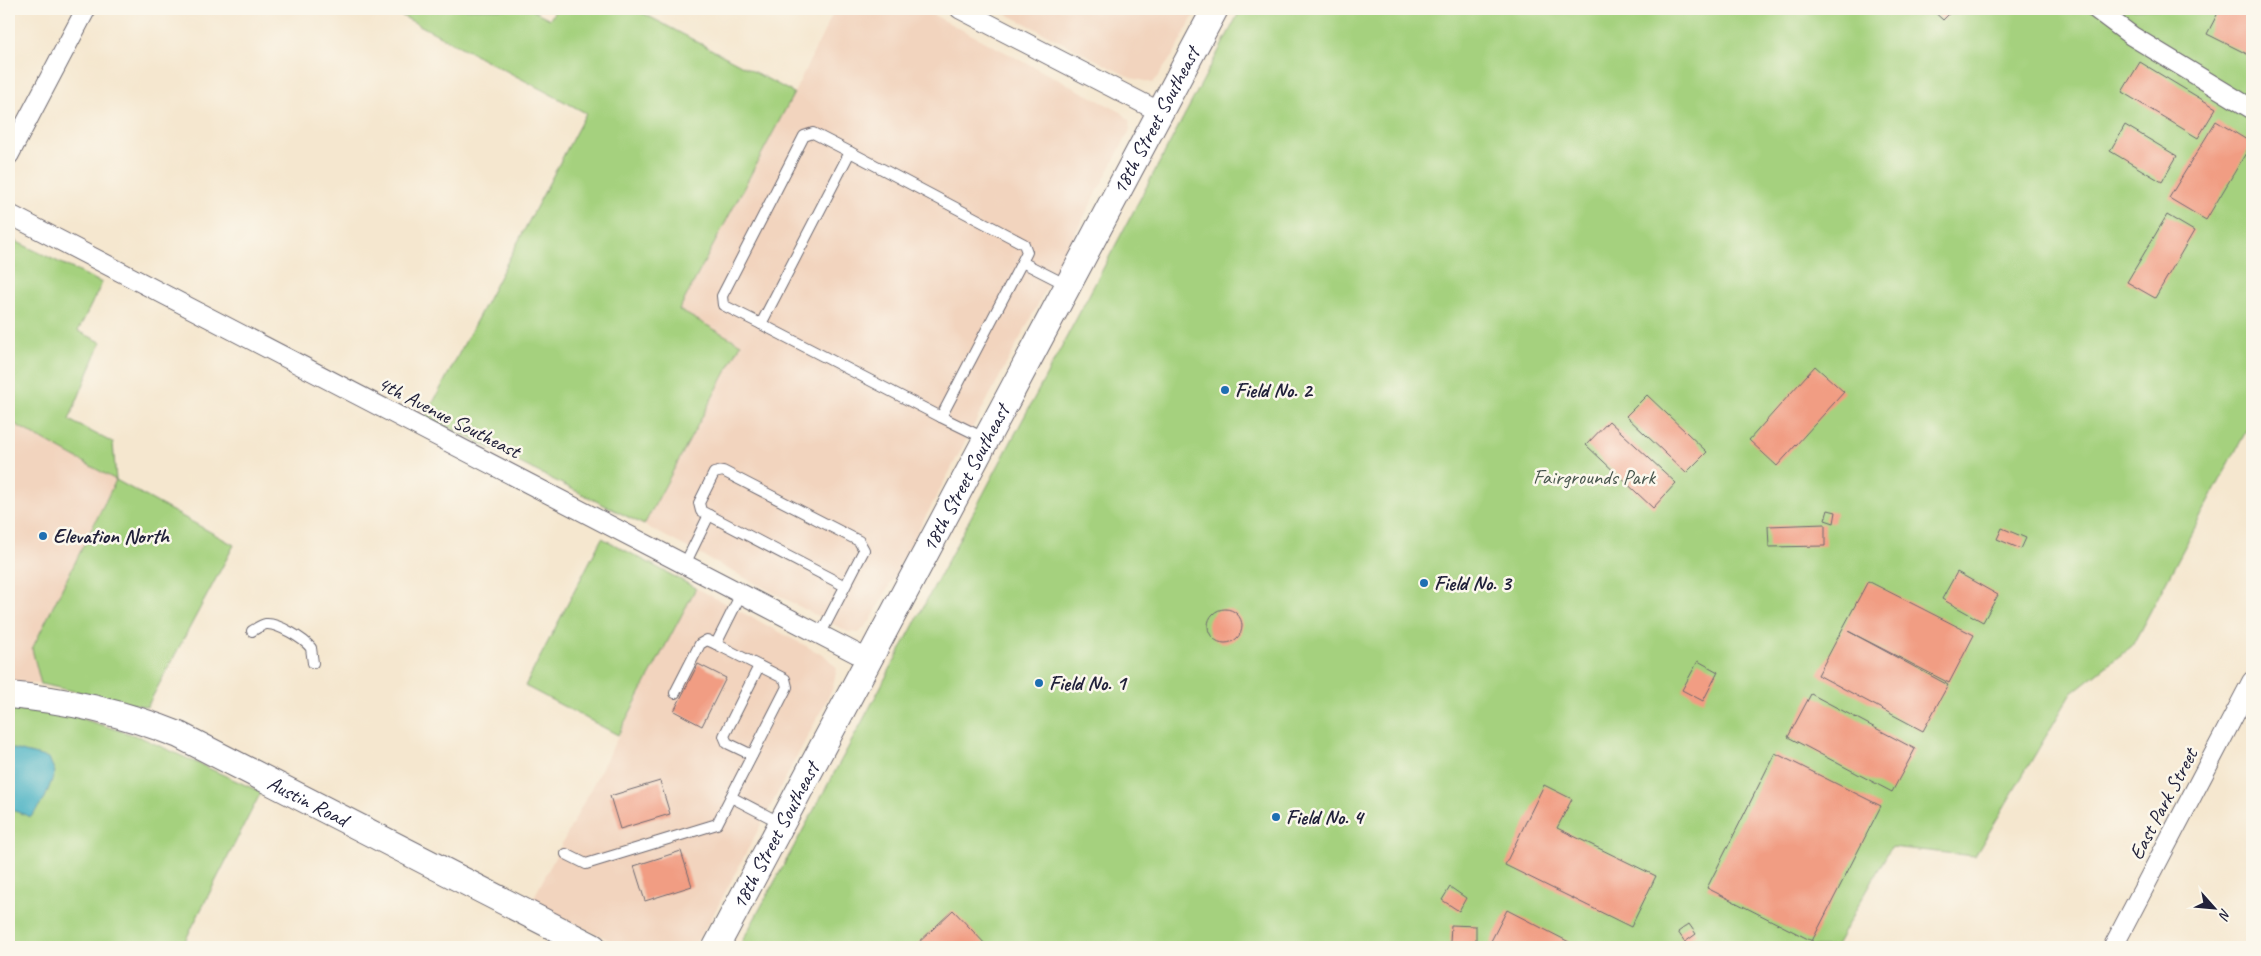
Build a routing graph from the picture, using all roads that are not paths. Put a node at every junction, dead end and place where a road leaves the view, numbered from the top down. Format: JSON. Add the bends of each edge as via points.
{"nodes":[{"id":1,"x":86,"y":9,"type":"edge"},
{"id":2,"x":960,"y":9,"type":"edge"},
{"id":3,"x":1215,"y":9,"type":"edge"},
{"id":4,"x":2096,"y":9,"type":"edge"},
{"id":5,"x":2252,"y":109,"type":"edge"},
{"id":6,"x":1160,"y":112,"type":"junction"},
{"id":7,"x":850,"y":152,"type":"junction"},
{"id":8,"x":9,"y":155,"type":"edge"},
{"id":9,"x":9,"y":214,"type":"edge"},
{"id":10,"x":1022,"y":262,"type":"junction"},
{"id":11,"x":1067,"y":286,"type":"junction"},
{"id":12,"x":761,"y":324,"type":"junction"},
{"id":13,"x":941,"y":417,"type":"junction"},
{"id":14,"x":986,"y":440,"type":"junction"},
{"id":15,"x":709,"y":515,"type":"junction"},
{"id":16,"x":684,"y":564,"type":"junction"},
{"id":17,"x":845,"y":586,"type":"junction"},
{"id":18,"x":741,"y":594,"type":"junction"},
{"id":19,"x":252,"y":632,"type":"dead end"},
{"id":20,"x":820,"y":635,"type":"junction"},
{"id":21,"x":716,"y":644,"type":"junction"},
{"id":22,"x":869,"y":660,"type":"junction"},
{"id":23,"x":313,"y":663,"type":"dead end"},
{"id":24,"x":759,"y":666,"type":"junction"},
{"id":25,"x":2252,"y":684,"type":"edge"},
{"id":26,"x":675,"y":692,"type":"dead end"},
{"id":27,"x":9,"y":695,"type":"edge"},
{"id":28,"x":752,"y":756,"type":"junction"},
{"id":29,"x":731,"y":797,"type":"junction"},
{"id":30,"x":782,"y":823,"type":"junction"},
{"id":31,"x":566,"y":854,"type":"dead end"},
{"id":32,"x":593,"y":947,"type":"edge"},
{"id":33,"x":716,"y":947,"type":"edge"},
{"id":34,"x":2113,"y":947,"type":"edge"}],
"edges":[{"from":1,"to":8,"type":"street"},
{"from":2,"to":6,"type":"street"},
{"from":3,"to":6,"type":"street","name":"18th Street Southeast"},
{"from":4,"to":5,"type":"street","via":[[2132,36]]},
{"from":6,"to":11,"type":"street","name":"18th Street Southeast"},
{"from":7,"to":10,"type":"lane","via":[[1024,244],[1027,252]]},
{"from":7,"to":12,"type":"lane"},
{"from":7,"to":12,"type":"lane","via":[[813,133],[804,136],[722,296],[724,305]]},
{"from":9,"to":16,"type":"street","name":"4th Avenue Southeast"},
{"from":10,"to":11,"type":"lane"},
{"from":10,"to":13,"type":"lane"},
{"from":11,"to":14,"type":"street","name":"18th Street Southeast"},
{"from":12,"to":13,"type":"lane"},
{"from":13,"to":14,"type":"lane"},
{"from":14,"to":22,"type":"street","name":"18th Street Southeast"},
{"from":15,"to":16,"type":"lane"},
{"from":15,"to":17,"type":"lane"},
{"from":15,"to":17,"type":"lane","via":[[701,511],[699,503],[714,473],[723,471],[859,541],[864,550]]},
{"from":16,"to":18,"type":"street","name":"4th Avenue Southeast"},
{"from":17,"to":20,"type":"lane"},
{"from":18,"to":20,"type":"street","name":"4th Avenue Southeast"},
{"from":18,"to":21,"type":"lane"},
{"from":19,"to":23,"type":"lane","via":[[266,624],[274,625],[311,648]]},
{"from":20,"to":22,"type":"street","name":"4th Avenue Southeast"},
{"from":21,"to":24,"type":"lane"},
{"from":21,"to":26,"type":"lane","via":[[707,640],[700,644]]},
{"from":22,"to":30,"type":"street","name":"18th Street Southeast"},
{"from":24,"to":28,"type":"lane","via":[[724,736],[727,743]]},
{"from":24,"to":28,"type":"lane","via":[[785,679],[787,686]]},
{"from":25,"to":34,"type":"street","name":"East Park Street"},
{"from":27,"to":32,"type":"street","name":"Austin Road","via":[[119,713],[179,735]]},
{"from":28,"to":29,"type":"lane"},
{"from":29,"to":30,"type":"lane"},
{"from":29,"to":31,"type":"lane","via":[[717,824],[586,864]]},
{"from":30,"to":33,"type":"street","name":"18th Street Southeast"}]}
